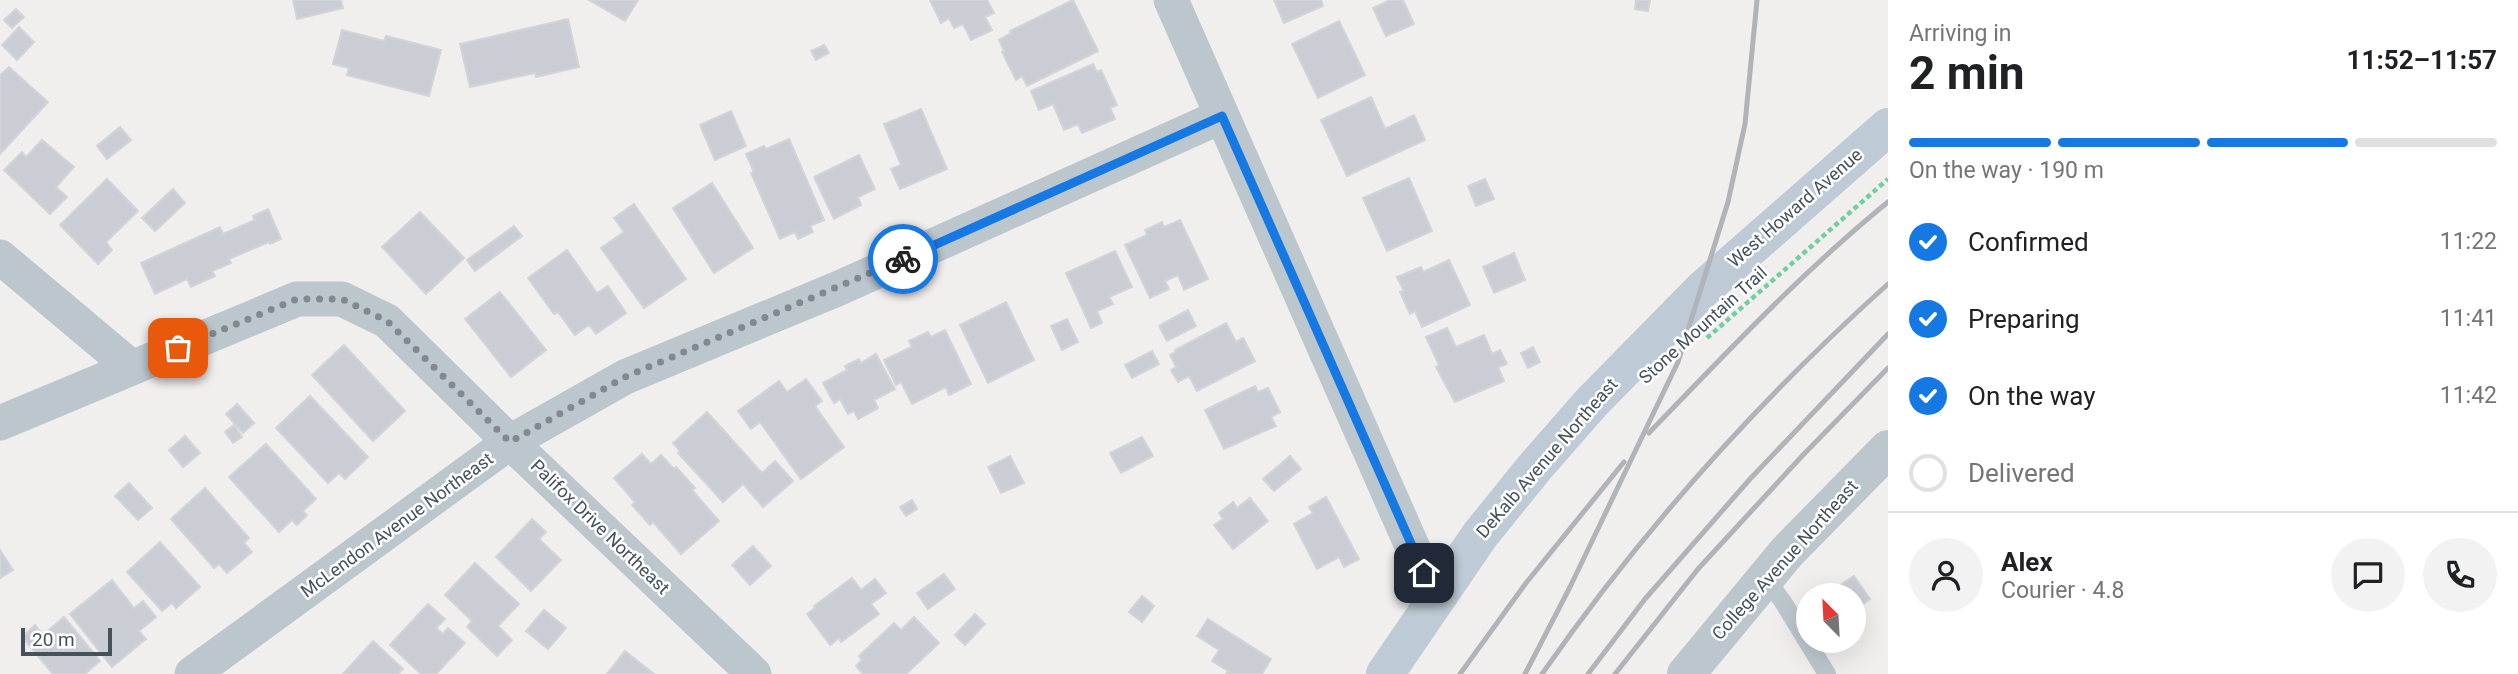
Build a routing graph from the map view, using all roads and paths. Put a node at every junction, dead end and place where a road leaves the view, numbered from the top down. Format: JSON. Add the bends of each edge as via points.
{"nodes":[{"id":1,"x":1171,"y":0,"type":"edge"},
{"id":2,"x":1222,"y":116,"type":"junction"},
{"id":3,"x":1888,"y":127,"type":"edge"},
{"id":4,"x":1888,"y":179,"type":"edge"},
{"id":5,"x":0,"y":257,"type":"edge"},
{"id":6,"x":1702,"y":290,"type":"joint"},
{"id":7,"x":1697,"y":346,"type":"dead end"},
{"id":8,"x":131,"y":368,"type":"junction"},
{"id":9,"x":0,"y":423,"type":"edge"},
{"id":10,"x":510,"y":442,"type":"junction"},
{"id":11,"x":1888,"y":449,"type":"edge"},
{"id":12,"x":1765,"y":577,"type":"junction"},
{"id":13,"x":1435,"y":598,"type":"junction"},
{"id":14,"x":192,"y":674,"type":"edge"},
{"id":15,"x":754,"y":674,"type":"edge"},
{"id":16,"x":1385,"y":674,"type":"edge"},
{"id":17,"x":1686,"y":674,"type":"edge"},
{"id":18,"x":1827,"y":674,"type":"edge"}],
"edges":[{"from":1,"to":2,"type":"street"},
{"from":2,"to":10,"type":"street","name":"McLendon Avenue Northeast","via":[[837,289],[625,377]]},
{"from":2,"to":13,"type":"street"},
{"from":3,"to":6,"type":"main road","name":"West Howard Avenue"},
{"from":4,"to":7,"type":"path","name":"Stone Mountain Trail"},
{"from":5,"to":8,"type":"street"},
{"from":6,"to":13,"type":"main road","name":"DeKalb Avenue Northeast","via":[[1543,458]]},
{"from":8,"to":9,"type":"street","name":"Palifox Drive Northeast"},
{"from":8,"to":10,"type":"street","name":"Palifox Drive Northeast","via":[[297,299],[342,299],[387,321]]},
{"from":10,"to":14,"type":"street","name":"McLendon Avenue Northeast"},
{"from":10,"to":15,"type":"street","name":"Palifox Drive Northeast"},
{"from":11,"to":12,"type":"street","name":"College Avenue Northeast"},
{"from":12,"to":17,"type":"street","name":"College Avenue Northeast"},
{"from":12,"to":18,"type":"lane"},
{"from":13,"to":16,"type":"main road","name":"DeKalb Avenue Northeast"}]}
